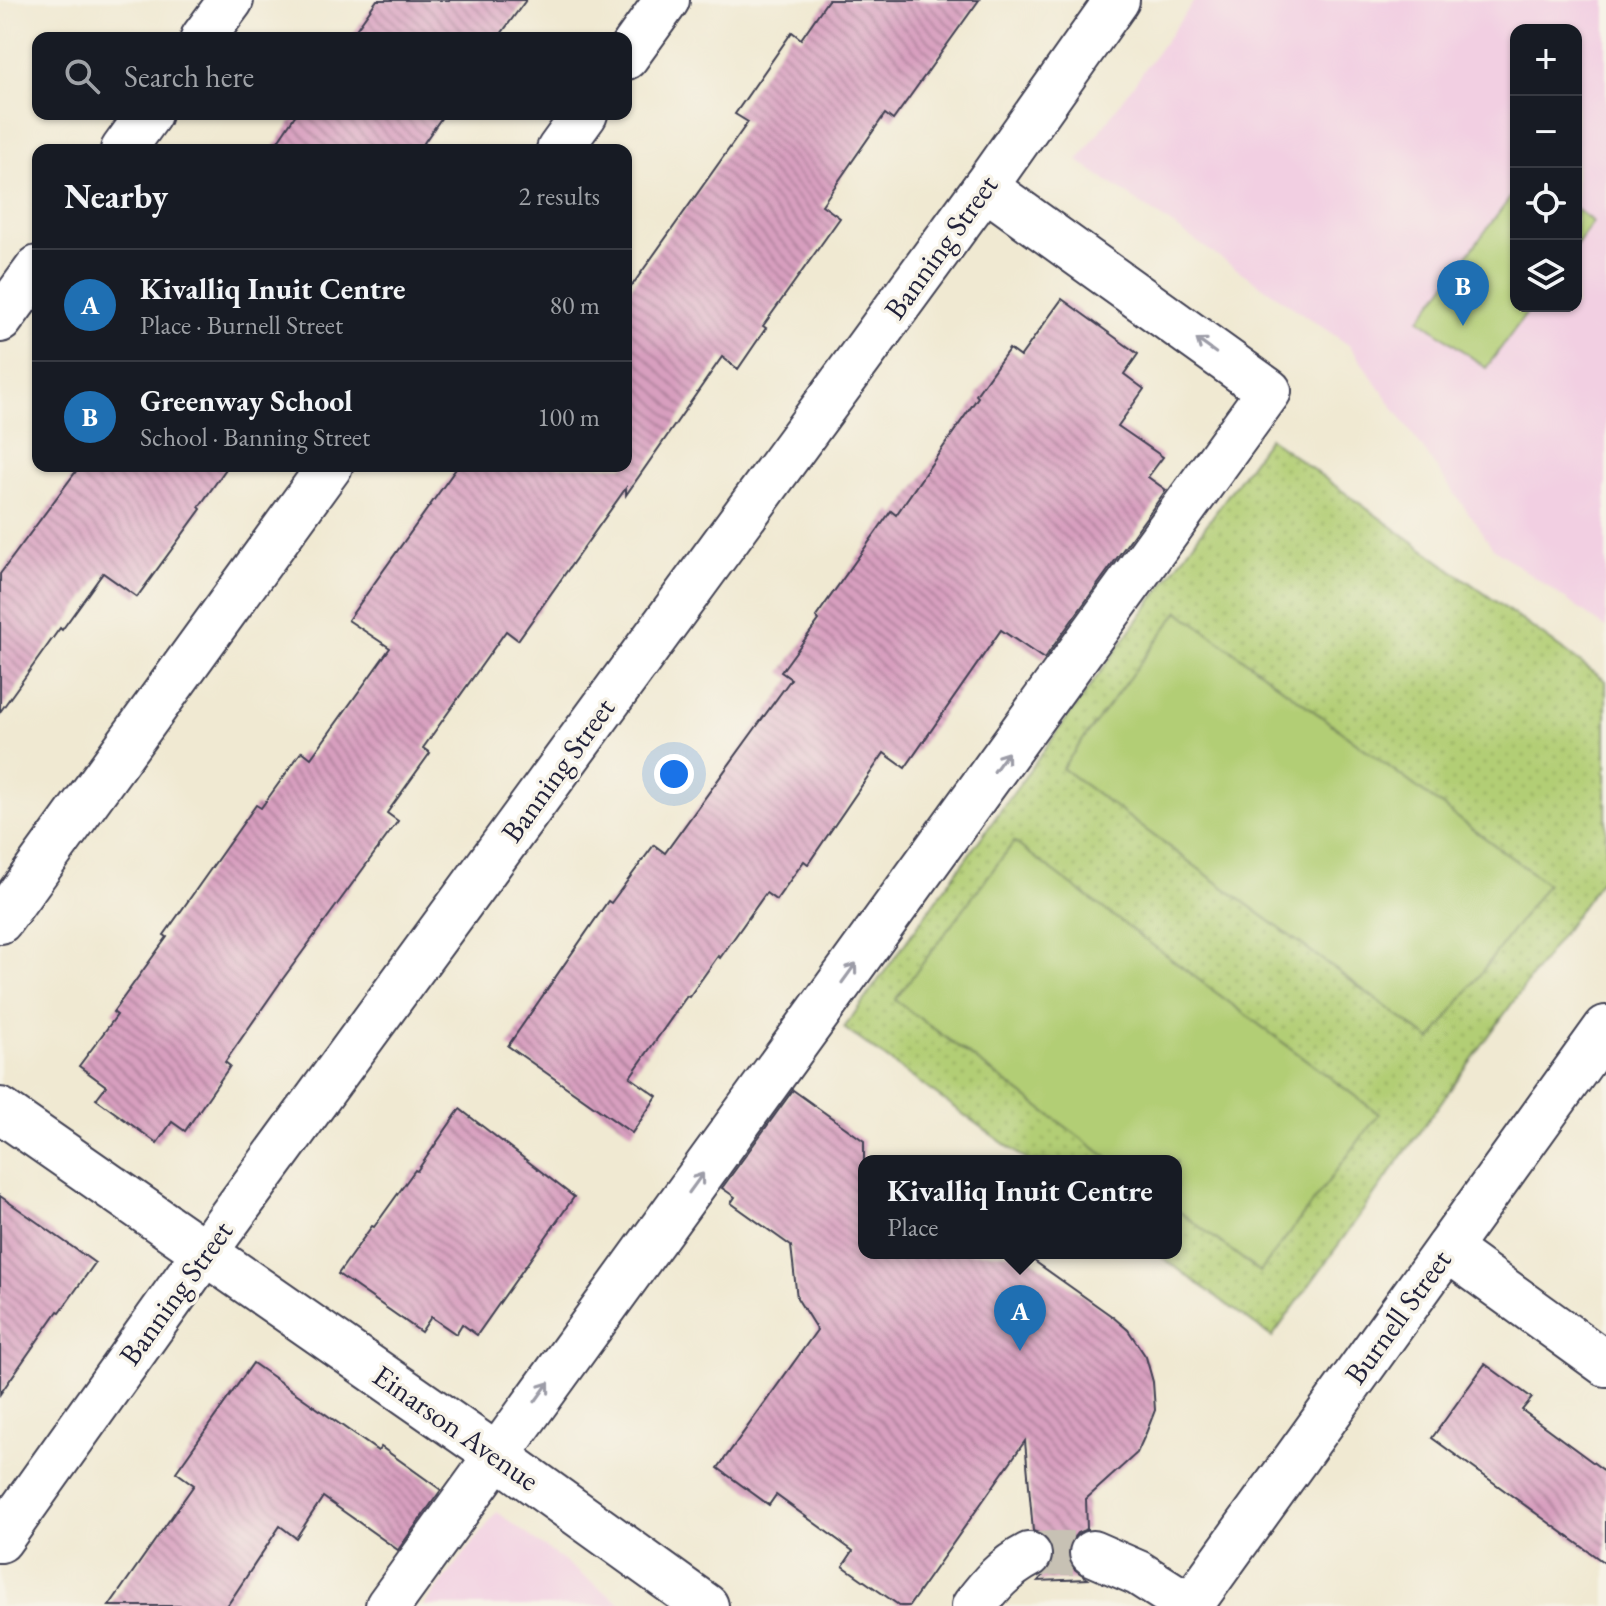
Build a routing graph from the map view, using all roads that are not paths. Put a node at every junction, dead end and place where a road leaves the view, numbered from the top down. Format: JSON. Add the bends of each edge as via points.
{"nodes":[{"id":1,"x":231,"y":0,"type":"edge"},
{"id":2,"x":667,"y":0,"type":"edge"},
{"id":3,"x":1117,"y":0,"type":"edge"},
{"id":4,"x":207,"y":32,"type":"edge"},
{"id":5,"x":632,"y":49,"type":"edge"},
{"id":6,"x":145,"y":120,"type":"edge"},
{"id":7,"x":581,"y":120,"type":"edge"},
{"id":8,"x":127,"y":144,"type":"edge"},
{"id":9,"x":563,"y":144,"type":"edge"},
{"id":10,"x":985,"y":187,"type":"junction"},
{"id":11,"x":32,"y":276,"type":"edge"},
{"id":12,"x":0,"y":320,"type":"edge"},
{"id":13,"x":326,"y":472,"type":"edge"},
{"id":14,"x":0,"y":921,"type":"edge"},
{"id":15,"x":1606,"y":1028,"type":"edge"},
{"id":16,"x":0,"y":1110,"type":"edge"},
{"id":17,"x":1447,"y":1249,"type":"junction"},
{"id":18,"x":205,"y":1252,"type":"junction"},
{"id":19,"x":1606,"y":1364,"type":"edge"},
{"id":20,"x":496,"y":1455,"type":"junction"},
{"id":21,"x":0,"y":1540,"type":"edge"},
{"id":22,"x":1092,"y":1553,"type":"tunnel mouth"},
{"id":23,"x":1029,"y":1555,"type":"tunnel mouth"},
{"id":24,"x":388,"y":1606,"type":"edge"},
{"id":25,"x":706,"y":1606,"type":"edge"},
{"id":26,"x":974,"y":1606,"type":"edge"},
{"id":27,"x":1190,"y":1606,"type":"edge"}],
"edges":[{"from":1,"to":4,"type":"street"},
{"from":2,"to":5,"type":"street"},
{"from":3,"to":10,"type":"street","name":"Banning Street"},
{"from":6,"to":8,"type":"street"},
{"from":7,"to":9,"type":"street"},
{"from":10,"to":18,"type":"street","name":"Banning Street"},
{"from":20,"to":10,"type":"street","one_way":true,"via":[[1269,391]]},
{"from":11,"to":12,"type":"street"},
{"from":13,"to":14,"type":"street"},
{"from":15,"to":17,"type":"street","name":"Burnell Street"},
{"from":16,"to":18,"type":"street","name":"Einarson Avenue"},
{"from":17,"to":19,"type":"street"},
{"from":17,"to":27,"type":"street","name":"Burnell Street"},
{"from":18,"to":20,"type":"street","name":"Einarson Avenue"},
{"from":18,"to":21,"type":"street","name":"Banning Street"},
{"from":20,"to":24,"type":"street"},
{"from":20,"to":25,"type":"street","name":"Einarson Avenue"},
{"from":22,"to":27,"type":"street","via":[[1138,1573]]},
{"from":23,"to":26,"type":"street","via":[[1011,1564]]}]}
